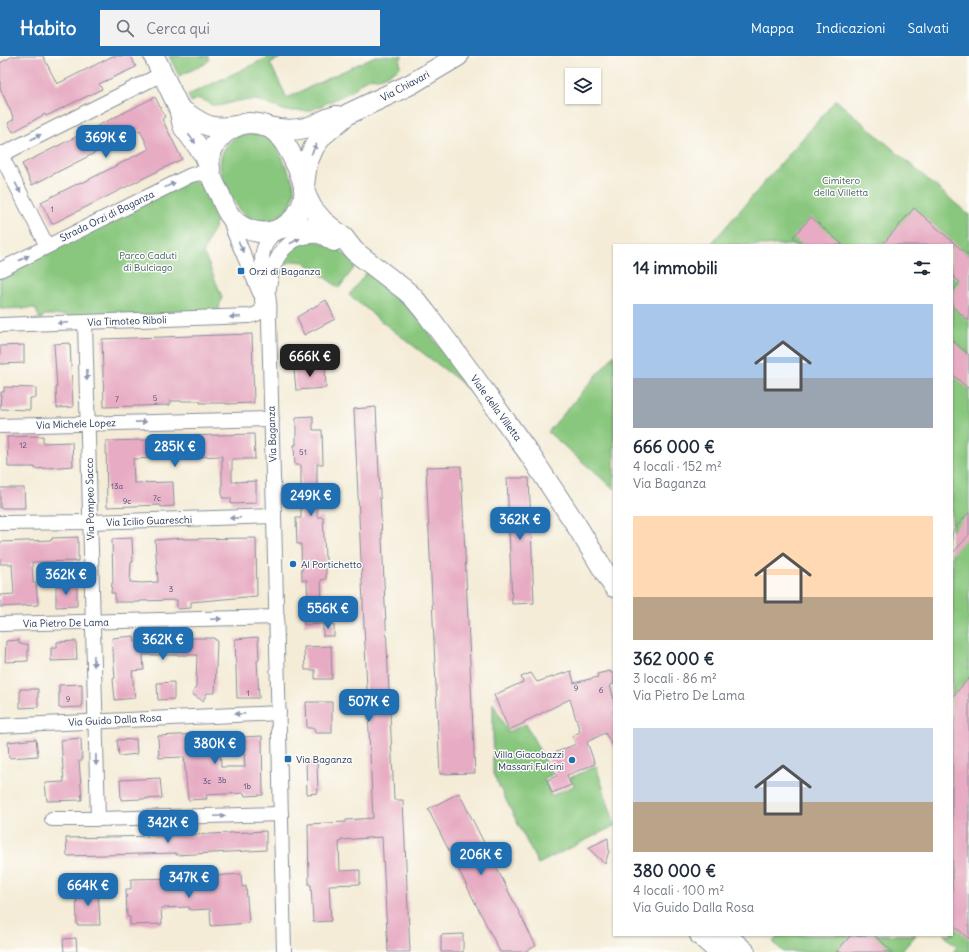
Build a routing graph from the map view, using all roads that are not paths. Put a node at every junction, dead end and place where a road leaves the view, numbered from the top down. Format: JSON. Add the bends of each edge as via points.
{"nodes":[{"id":1,"x":154,"y":56,"type":"edge"},
{"id":2,"x":458,"y":56,"type":"edge"},
{"id":3,"x":162,"y":74,"type":"junction"},
{"id":4,"x":179,"y":108,"type":"junction"},
{"id":5,"x":351,"y":113,"type":"junction"},
{"id":6,"x":235,"y":126,"type":"junction"},
{"id":7,"x":267,"y":127,"type":"junction"},
{"id":8,"x":1,"y":156,"type":"edge"},
{"id":9,"x":212,"y":176,"type":"junction"},
{"id":10,"x":304,"y":188,"type":"junction"},
{"id":11,"x":227,"y":211,"type":"junction"},
{"id":12,"x":279,"y":229,"type":"junction"},
{"id":13,"x":332,"y":239,"type":"junction"},
{"id":14,"x":47,"y":246,"type":"junction"},
{"id":15,"x":354,"y":251,"type":"junction"},
{"id":16,"x":0,"y":270,"type":"edge"},
{"id":17,"x":266,"y":299,"type":"junction"},
{"id":18,"x":254,"y":315,"type":"junction"},
{"id":19,"x":86,"y":322,"type":"junction"},
{"id":20,"x":269,"y":324,"type":"junction"},
{"id":21,"x":0,"y":325,"type":"edge"},
{"id":22,"x":272,"y":419,"type":"junction"},
{"id":23,"x":88,"y":423,"type":"junction"},
{"id":24,"x":0,"y":426,"type":"edge"},
{"id":25,"x":274,"y":516,"type":"junction"},
{"id":26,"x":90,"y":522,"type":"junction"},
{"id":27,"x":0,"y":523,"type":"edge"},
{"id":28,"x":613,"y":585,"type":"edge"},
{"id":29,"x":277,"y":617,"type":"junction"},
{"id":30,"x":93,"y":622,"type":"junction"},
{"id":31,"x":0,"y":624,"type":"edge"},
{"id":32,"x":279,"y":713,"type":"junction"},
{"id":33,"x":95,"y":721,"type":"junction"},
{"id":34,"x":0,"y":726,"type":"edge"},
{"id":35,"x":281,"y":814,"type":"junction"},
{"id":36,"x":52,"y":819,"type":"dead end"},
{"id":37,"x":98,"y":819,"type":"junction"},
{"id":38,"x":701,"y":936,"type":"edge"},
{"id":39,"x":727,"y":936,"type":"edge"},
{"id":40,"x":284,"y":952,"type":"edge"},
{"id":41,"x":719,"y":952,"type":"edge"},
{"id":42,"x":745,"y":952,"type":"edge"}],
"edges":[{"from":1,"to":3,"type":"street"},
{"from":2,"to":5,"type":"street","name":"Via Chiavari","via":[[411,84]]},
{"from":3,"to":4,"type":"street"},
{"from":8,"to":3,"type":"street","one_way":true},
{"from":4,"to":6,"type":"street","via":[[196,121],[208,126]]},
{"from":4,"to":9,"type":"street","name":"Via Baganza","one_way":true,"via":[[184,128],[205,156]]},
{"from":5,"to":7,"type":"street","name":"Via Chiavari","via":[[297,130]]},
{"from":10,"to":5,"type":"street","name":"Via Chiavari","one_way":true,"via":[[308,163],[314,147],[328,130]]},
{"from":6,"to":7,"type":"street","via":[[254,123]]},
{"from":6,"to":9,"type":"street","via":[[215,143],[210,156]]},
{"from":7,"to":10,"type":"street","via":[[278,134],[286,144],[301,175]]},
{"from":8,"to":14,"type":"street","one_way":true},
{"from":9,"to":11,"type":"street","name":"Via Baganza"},
{"from":14,"to":9,"type":"street","name":"Strada Orzi di Baganza","one_way":true,"via":[[196,173]]},
{"from":10,"to":12,"type":"street","name":"Via Baganza","via":[[303,201],[297,214]]},
{"from":10,"to":15,"type":"street","name":"Viale della Villetta","via":[[316,214],[344,238]]},
{"from":11,"to":12,"type":"street","name":"Via Baganza","via":[[236,222],[248,229],[261,232]]},
{"from":11,"to":17,"type":"street","name":"Via Baganza","one_way":true,"via":[[234,232]]},
{"from":12,"to":13,"type":"street","name":"Viale della Villetta","via":[[292,226],[307,228]]},
{"from":12,"to":17,"type":"street","name":"Via Baganza","via":[[268,240],[263,252]]},
{"from":13,"to":15,"type":"street","name":"Viale della Villetta"},
{"from":17,"to":13,"type":"street","one_way":true,"via":[[273,268],[288,245],[299,238],[311,236]]},
{"from":16,"to":14,"type":"street","name":"Strada Orzi di Baganza","one_way":true},
{"from":15,"to":28,"type":"street","name":"Viale della Villetta","via":[[405,290],[426,313],[530,455]]},
{"from":17,"to":18,"type":"street","via":[[259,314]]},
{"from":17,"to":20,"type":"street","name":"Via Baganza"},
{"from":18,"to":19,"type":"street","name":"Via Timoteo Riboli","one_way":true},
{"from":18,"to":20,"type":"street","via":[[264,317]]},
{"from":19,"to":21,"type":"street","name":"Via Timoteo Riboli","one_way":true},
{"from":19,"to":23,"type":"street","name":"Via Pompeo Sacco","one_way":true},
{"from":20,"to":22,"type":"street","name":"Via Baganza"},
{"from":23,"to":22,"type":"street","name":"Via Michele Lopez","one_way":true},
{"from":22,"to":25,"type":"street","name":"Via Baganza"},
{"from":23,"to":24,"type":"street","name":"Via Michele Lopez"},
{"from":23,"to":26,"type":"street","name":"Via Pompeo Sacco"},
{"from":25,"to":26,"type":"street","name":"Via Icilio Guareschi","one_way":true},
{"from":25,"to":29,"type":"street","name":"Via Baganza"},
{"from":26,"to":27,"type":"street","name":"Via Icilio Guareschi"},
{"from":26,"to":30,"type":"street","name":"Via Pompeo Sacco"},
{"from":30,"to":29,"type":"street","name":"Via Pietro De Lama","one_way":true},
{"from":29,"to":32,"type":"street","name":"Via Baganza"},
{"from":30,"to":31,"type":"street","name":"Via Pietro De Lama"},
{"from":30,"to":33,"type":"street","name":"Via Pompeo Sacco","one_way":true},
{"from":32,"to":33,"type":"street","name":"Via Guido Dalla Rosa","one_way":true},
{"from":32,"to":35,"type":"street","name":"Via Baganza"},
{"from":33,"to":34,"type":"street","name":"Via Guido Dalla Rosa"},
{"from":33,"to":37,"type":"street","name":"Via Pompeo Sacco","one_way":true},
{"from":37,"to":35,"type":"street","one_way":true},
{"from":35,"to":40,"type":"street","name":"Via Baganza"},
{"from":36,"to":37,"type":"street"},
{"from":38,"to":41,"type":"street"},
{"from":39,"to":42,"type":"street"}]}
